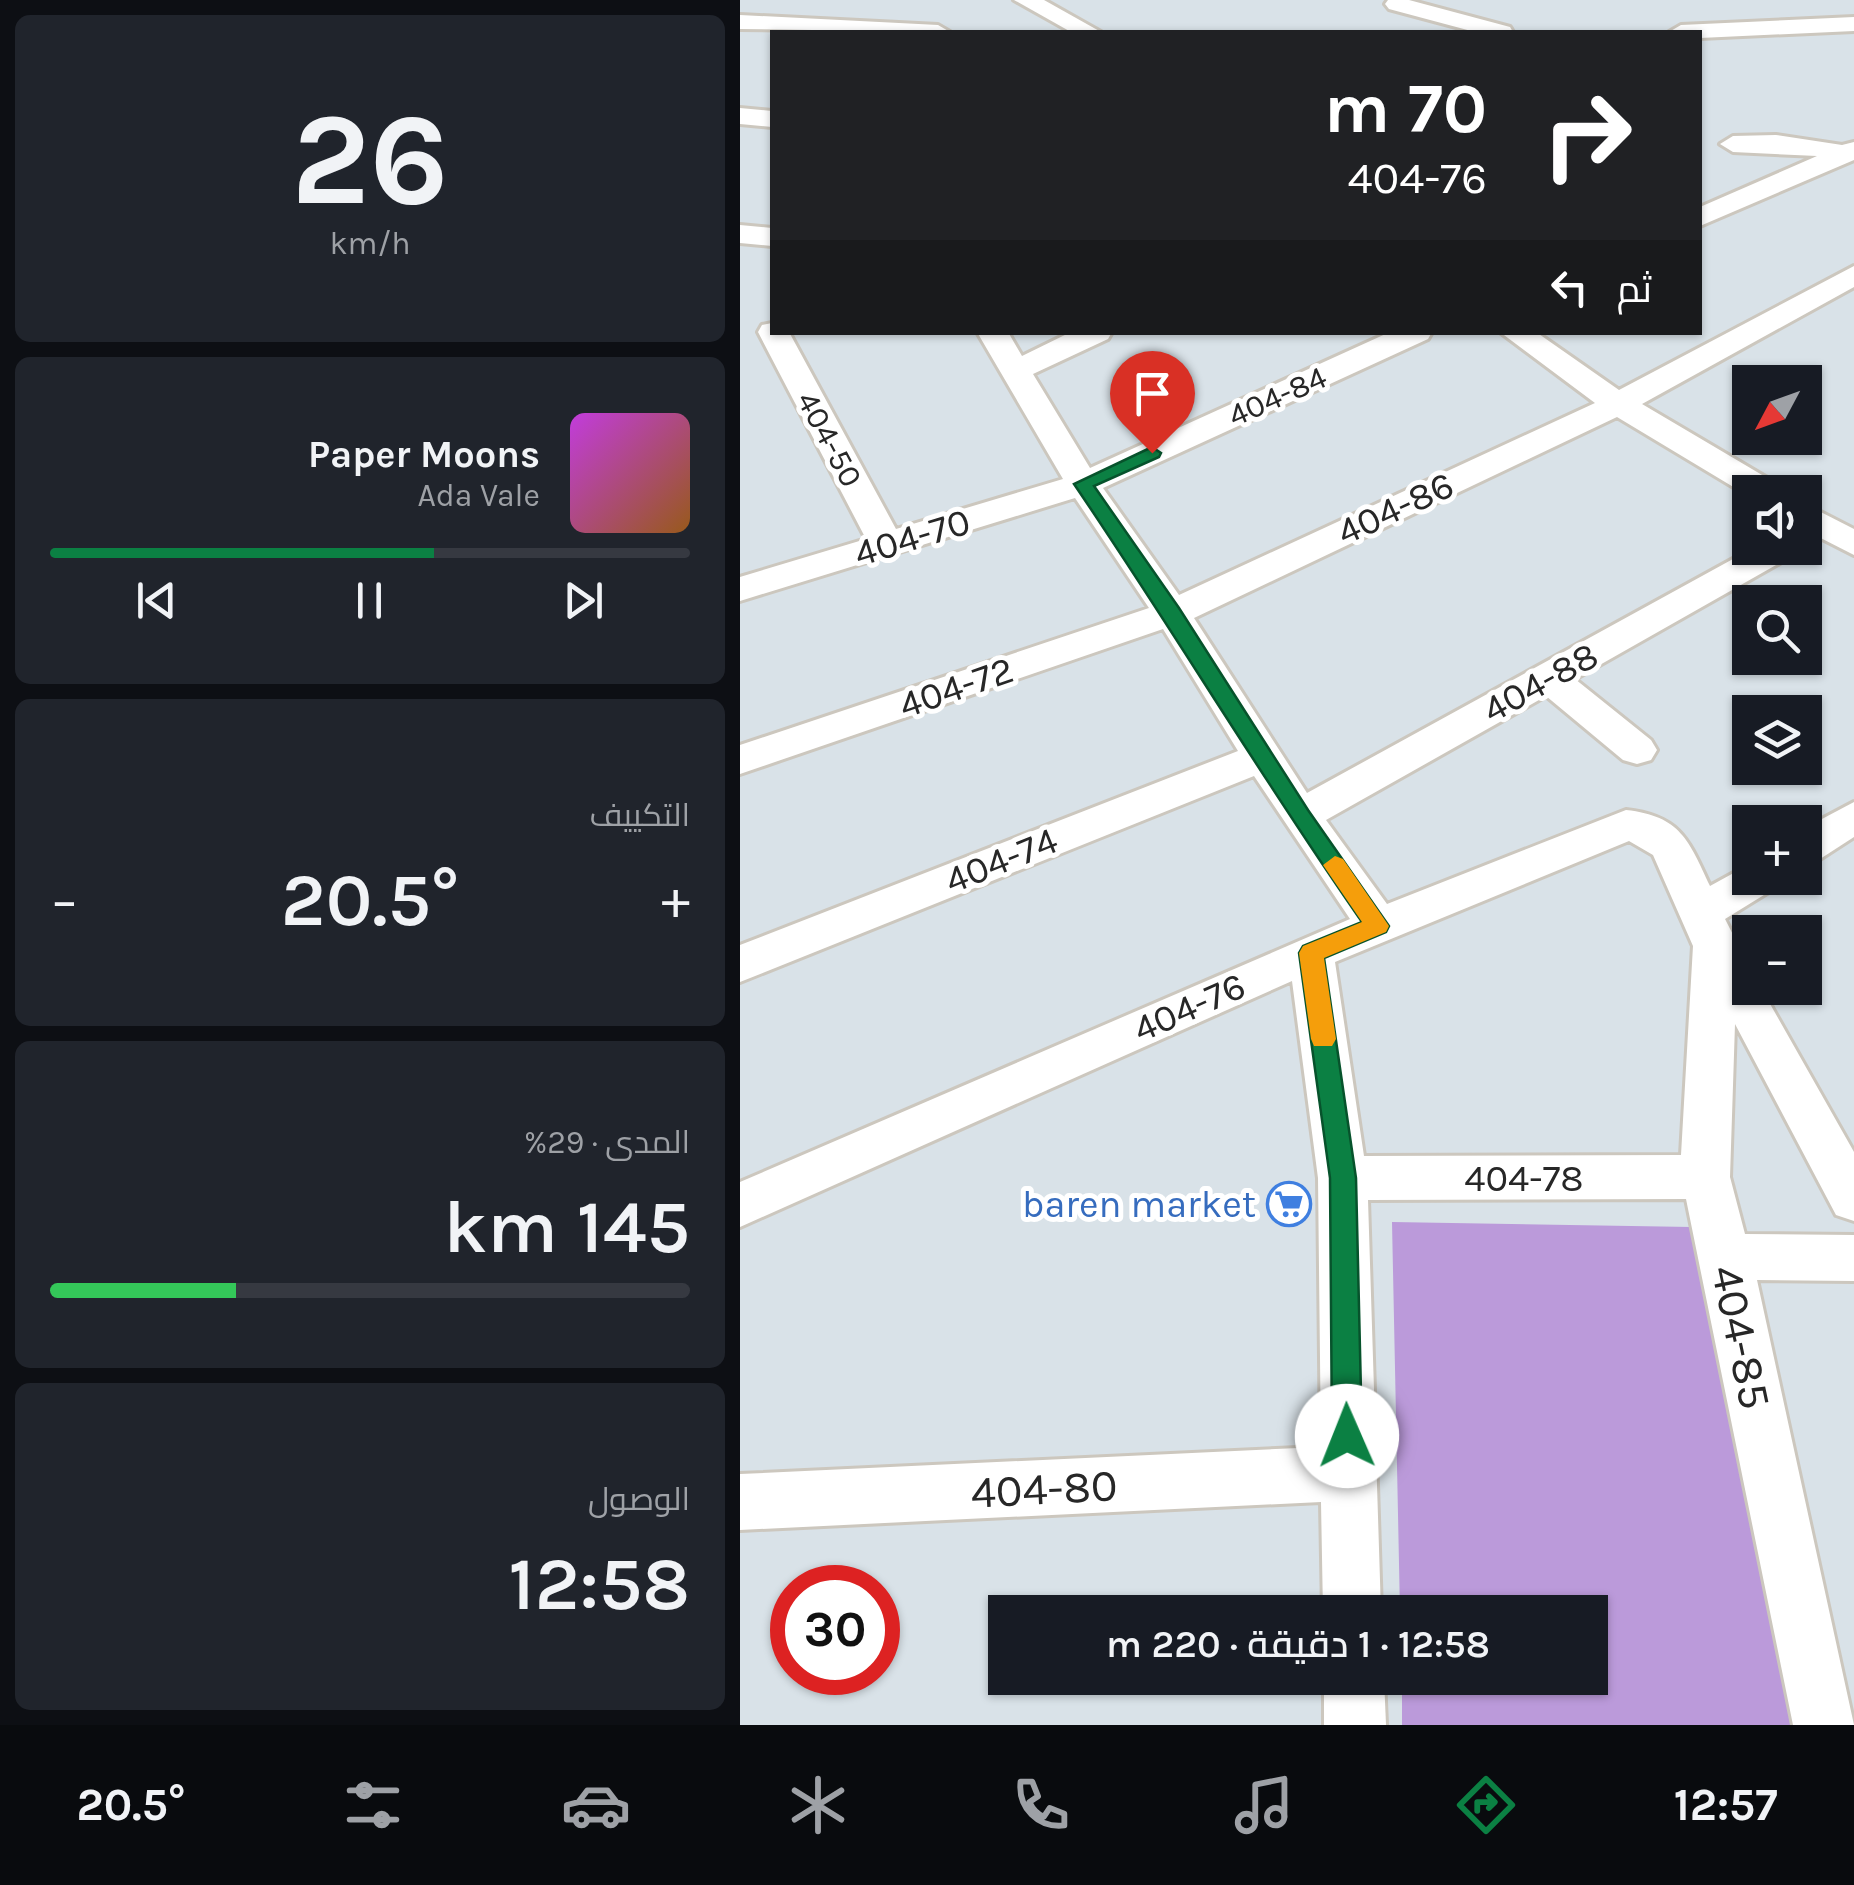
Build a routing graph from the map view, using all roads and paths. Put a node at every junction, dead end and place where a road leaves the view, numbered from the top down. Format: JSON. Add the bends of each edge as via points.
{"nodes":[{"id":1,"x":1026,"y":0,"type":"edge"},
{"id":2,"x":1692,"y":0,"type":"edge"},
{"id":3,"x":1398,"y":2,"type":"edge"},
{"id":4,"x":740,"y":22,"type":"edge"},
{"id":5,"x":1854,"y":24,"type":"edge"},
{"id":6,"x":898,"y":30,"type":"edge"},
{"id":7,"x":1075,"y":30,"type":"edge"},
{"id":8,"x":1392,"y":30,"type":"edge"},
{"id":9,"x":1494,"y":30,"type":"edge"},
{"id":10,"x":1702,"y":31,"type":"edge"},
{"id":11,"x":1710,"y":31,"type":"junction"},
{"id":12,"x":740,"y":116,"type":"edge"},
{"id":13,"x":770,"y":119,"type":"edge"},
{"id":14,"x":1733,"y":144,"type":"dead end"},
{"id":15,"x":1850,"y":152,"type":"edge"},
{"id":16,"x":1702,"y":215,"type":"edge"},
{"id":17,"x":740,"y":234,"type":"edge"},
{"id":18,"x":770,"y":237,"type":"edge"},
{"id":19,"x":1854,"y":275,"type":"edge"},
{"id":20,"x":764,"y":329,"type":"edge"},
{"id":21,"x":994,"y":335,"type":"edge"},
{"id":22,"x":1091,"y":335,"type":"edge"},
{"id":23,"x":1410,"y":335,"type":"edge"},
{"id":24,"x":1519,"y":335,"type":"edge"},
{"id":25,"x":1017,"y":370,"type":"junction"},
{"id":26,"x":1618,"y":404,"type":"junction"},
{"id":27,"x":1738,"y":475,"type":"edge"},
{"id":28,"x":1083,"y":484,"type":"junction"},
{"id":29,"x":1854,"y":504,"type":"edge"},
{"id":30,"x":1822,"y":519,"type":"edge"},
{"id":31,"x":1822,"y":529,"type":"edge"},
{"id":32,"x":1854,"y":544,"type":"edge"},
{"id":33,"x":887,"y":545,"type":"junction"},
{"id":34,"x":1749,"y":565,"type":"edge"},
{"id":35,"x":740,"y":589,"type":"edge"},
{"id":36,"x":1172,"y":613,"type":"junction"},
{"id":37,"x":1548,"y":677,"type":"junction"},
{"id":38,"x":1637,"y":750,"type":"dead end"},
{"id":39,"x":1263,"y":757,"type":"junction"},
{"id":40,"x":740,"y":760,"type":"edge"},
{"id":41,"x":1300,"y":816,"type":"junction"},
{"id":42,"x":1854,"y":817,"type":"edge"},
{"id":43,"x":1822,"y":837,"type":"edge"},
{"id":44,"x":1741,"y":895,"type":"edge"},
{"id":45,"x":1378,"y":926,"type":"junction"},
{"id":46,"x":1708,"y":929,"type":"junction"},
{"id":47,"x":1311,"y":953,"type":"junction"},
{"id":48,"x":740,"y":964,"type":"edge"},
{"id":49,"x":1705,"y":1177,"type":"junction"},
{"id":50,"x":1343,"y":1178,"type":"junction"},
{"id":51,"x":1854,"y":1199,"type":"edge"},
{"id":52,"x":740,"y":1204,"type":"edge"},
{"id":53,"x":1726,"y":1257,"type":"junction"},
{"id":54,"x":1854,"y":1258,"type":"edge"},
{"id":55,"x":1348,"y":1473,"type":"junction"},
{"id":56,"x":740,"y":1502,"type":"edge"},
{"id":57,"x":1352,"y":1595,"type":"edge"},
{"id":58,"x":1354,"y":1695,"type":"edge"},
{"id":59,"x":1355,"y":1725,"type":"edge"},
{"id":60,"x":1824,"y":1725,"type":"edge"}],
"edges":[{"from":1,"to":7,"type":"street"},
{"from":2,"to":11,"type":"street"},
{"from":3,"to":8,"type":"street"},
{"from":3,"to":9,"type":"street"},
{"from":4,"to":6,"type":"street"},
{"from":5,"to":11,"type":"street"},
{"from":10,"to":11,"type":"street"},
{"from":12,"to":13,"type":"street"},
{"from":14,"to":15,"type":"street"},
{"from":15,"to":16,"type":"street"},
{"from":17,"to":18,"type":"street"},
{"from":19,"to":26,"type":"street","name":"404-86"},
{"from":20,"to":33,"type":"street","name":"404-50"},
{"from":21,"to":25,"type":"street"},
{"from":22,"to":25,"type":"street"},
{"from":23,"to":28,"type":"street","name":"404-84"},
{"from":24,"to":26,"type":"street"},
{"from":25,"to":28,"type":"street"},
{"from":26,"to":27,"type":"street"},
{"from":26,"to":36,"type":"street","name":"404-86"},
{"from":28,"to":33,"type":"street","name":"404-70"},
{"from":28,"to":36,"type":"street"},
{"from":29,"to":30,"type":"street"},
{"from":31,"to":32,"type":"street"},
{"from":33,"to":35,"type":"street","name":"404-70"},
{"from":34,"to":37,"type":"street","name":"404-88"},
{"from":36,"to":39,"type":"street"},
{"from":36,"to":40,"type":"street","name":"404-72"},
{"from":37,"to":38,"type":"street"},
{"from":37,"to":41,"type":"street","name":"404-88"},
{"from":39,"to":41,"type":"street"},
{"from":39,"to":48,"type":"street","name":"404-74"},
{"from":41,"to":45,"type":"street"},
{"from":42,"to":43,"type":"street"},
{"from":44,"to":46,"type":"street"},
{"from":45,"to":46,"type":"street","name":"404-76","via":[[1626,824],[1644,827],[1670,845]]},
{"from":45,"to":47,"type":"street","name":"404-76"},
{"from":46,"to":49,"type":"street","name":"404-85"},
{"from":46,"to":51,"type":"street"},
{"from":47,"to":50,"type":"street"},
{"from":47,"to":52,"type":"street","name":"404-76"},
{"from":49,"to":50,"type":"street","name":"404-78"},
{"from":49,"to":53,"type":"street","name":"404-85"},
{"from":50,"to":55,"type":"street"},
{"from":53,"to":54,"type":"street"},
{"from":53,"to":60,"type":"street","name":"404-85"},
{"from":55,"to":56,"type":"street","name":"404-80"},
{"from":55,"to":57,"type":"street"},
{"from":58,"to":59,"type":"street"}]}
